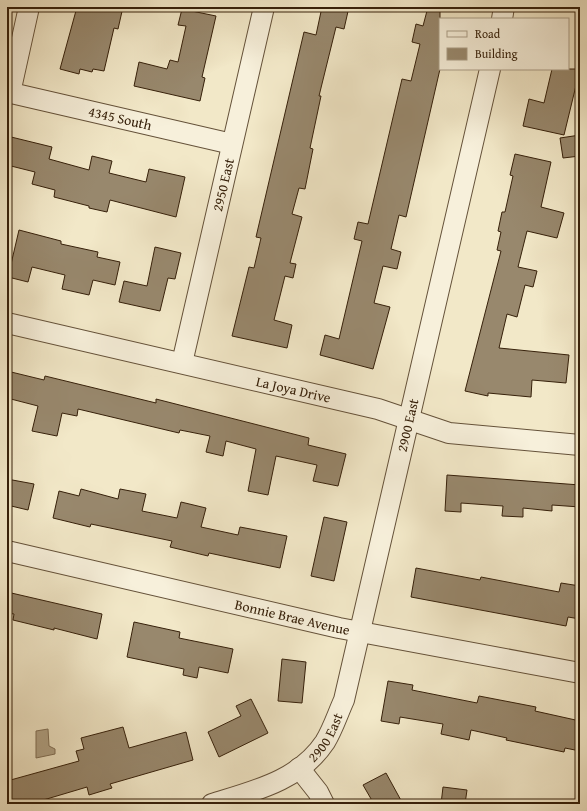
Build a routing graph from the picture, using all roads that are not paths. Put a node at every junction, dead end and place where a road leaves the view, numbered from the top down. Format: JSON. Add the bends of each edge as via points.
{"nodes":[{"id":1,"x":29,"y":7,"type":"edge"},
{"id":2,"x":264,"y":7,"type":"edge"},
{"id":3,"x":504,"y":7,"type":"edge"},
{"id":4,"x":502,"y":18,"type":"edge"},
{"id":5,"x":490,"y":70,"type":"edge"},
{"id":6,"x":8,"y":92,"type":"edge"},
{"id":7,"x":232,"y":144,"type":"junction"},
{"id":8,"x":7,"y":323,"type":"edge"},
{"id":9,"x":182,"y":363,"type":"junction"},
{"id":10,"x":409,"y":420,"type":"junction"},
{"id":11,"x":580,"y":445,"type":"edge"},
{"id":12,"x":7,"y":551,"type":"edge"},
{"id":13,"x":360,"y":632,"type":"junction"},
{"id":14,"x":580,"y":673,"type":"edge"},
{"id":15,"x":299,"y":768,"type":"junction"},
{"id":16,"x":212,"y":804,"type":"edge"},
{"id":17,"x":324,"y":804,"type":"edge"}],
"edges":[{"from":1,"to":6,"type":"street"},
{"from":2,"to":7,"type":"street","name":"2950 East"},
{"from":3,"to":4,"type":"street"},
{"from":5,"to":10,"type":"street","name":"2900 East"},
{"from":6,"to":7,"type":"street","name":"4345 South"},
{"from":7,"to":9,"type":"street","name":"2950 East"},
{"from":8,"to":9,"type":"street","name":"La Joya Drive"},
{"from":9,"to":10,"type":"street","name":"La Joya Drive","via":[[378,409]]},
{"from":10,"to":11,"type":"street","name":"La Joya Drive","via":[[449,433]]},
{"from":10,"to":13,"type":"street","name":"2900 East"},
{"from":12,"to":13,"type":"street","name":"Bonnie Brae Avenue"},
{"from":13,"to":14,"type":"street","name":"Bonnie Brae Avenue"},
{"from":13,"to":15,"type":"street","name":"2900 East","via":[[344,700],[326,740]]},
{"from":15,"to":16,"type":"street","name":"2900 East","via":[[279,782]]},
{"from":15,"to":17,"type":"street"}]}
